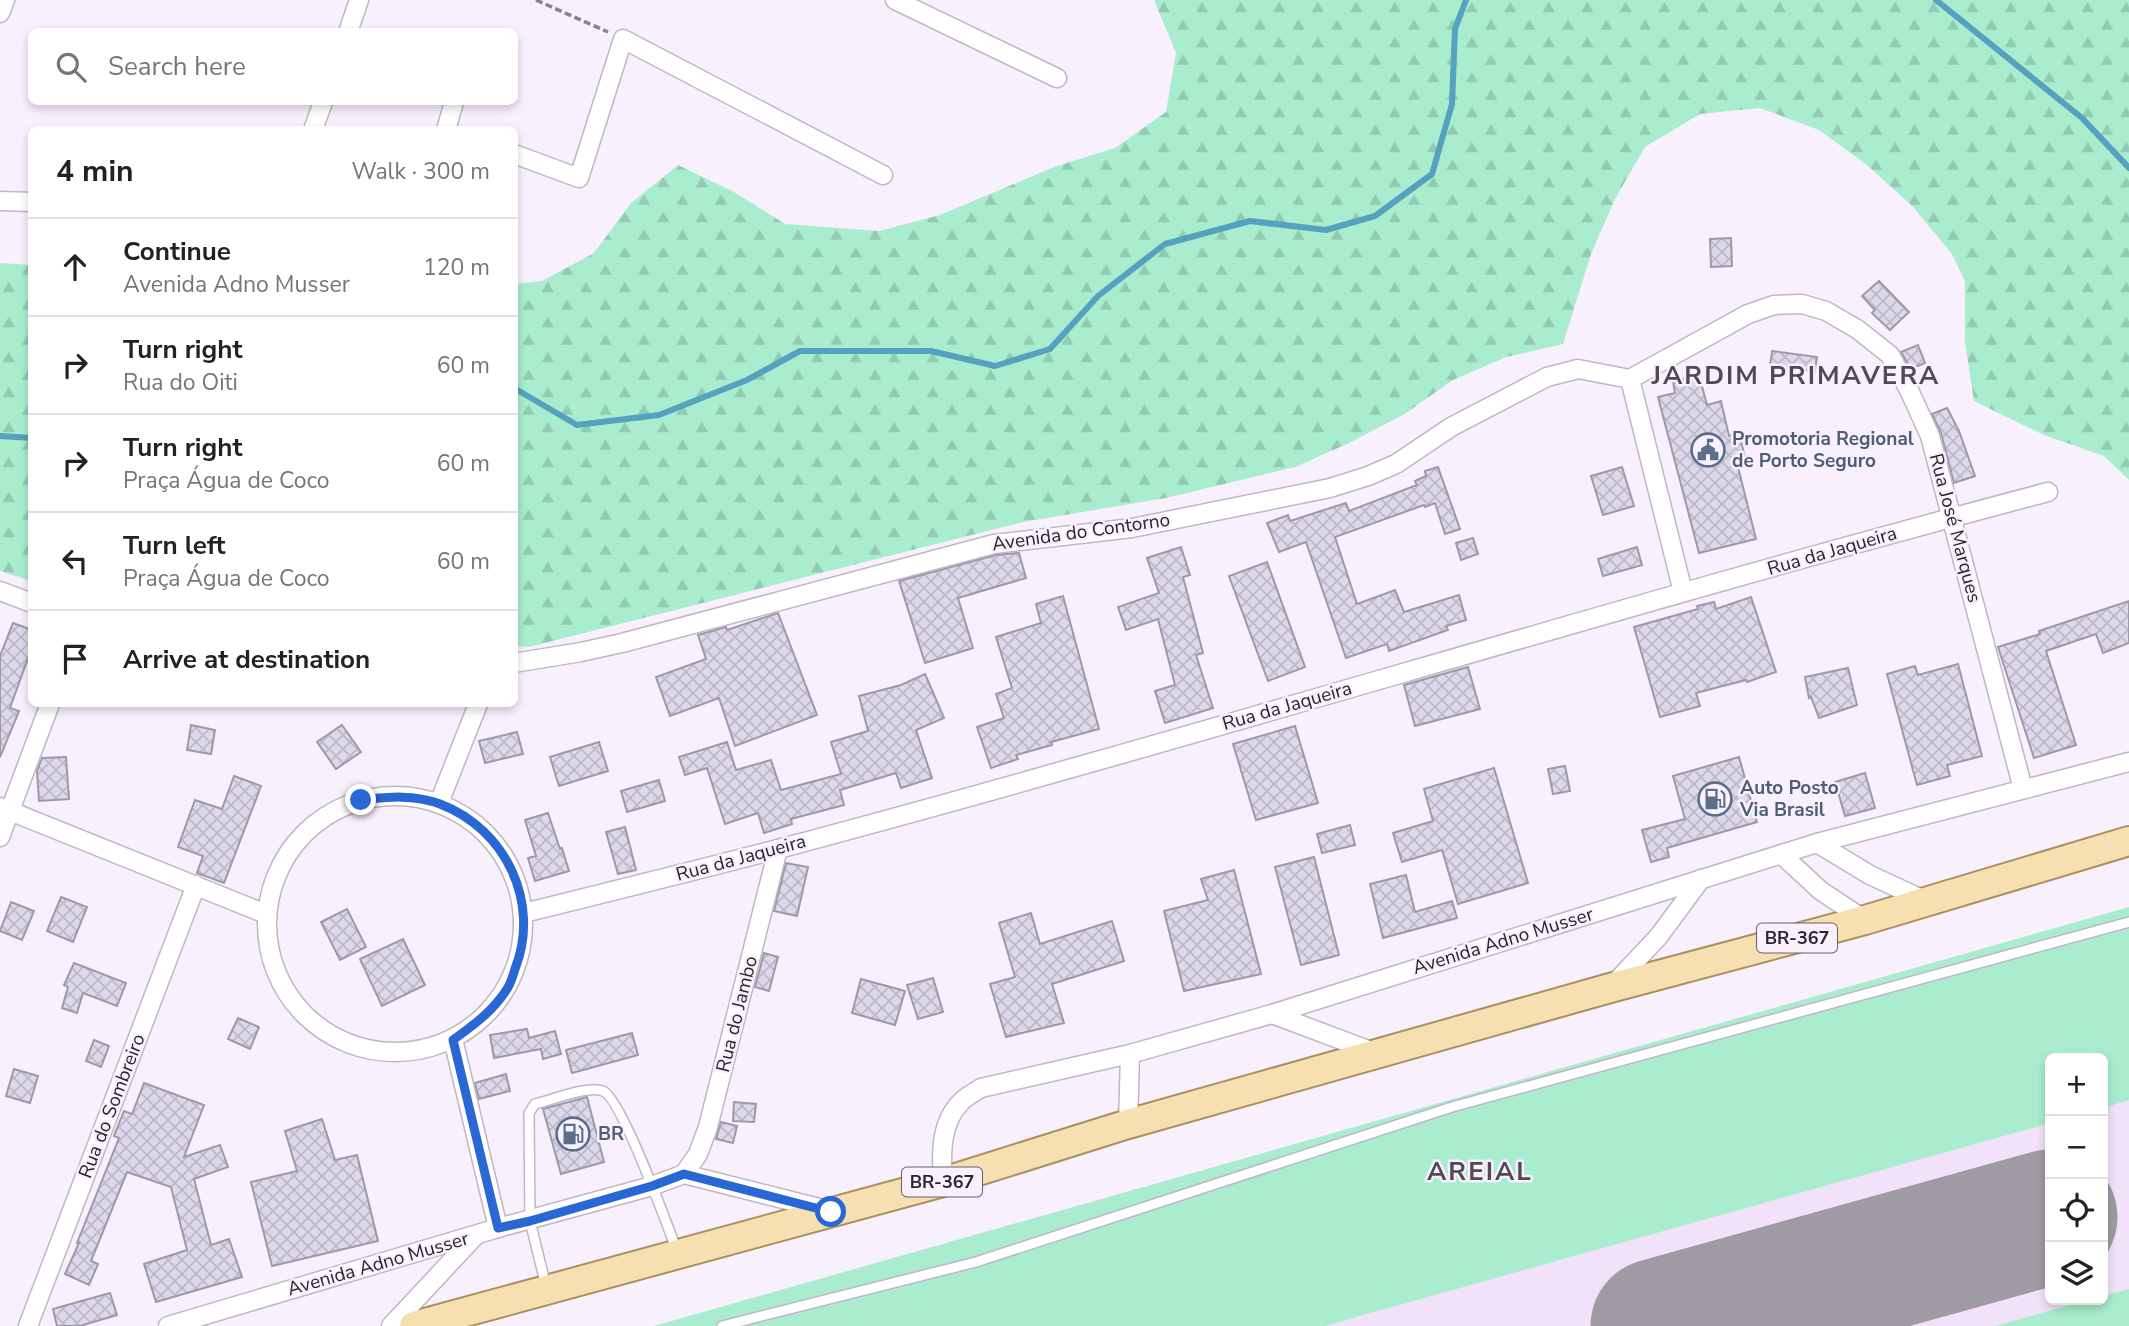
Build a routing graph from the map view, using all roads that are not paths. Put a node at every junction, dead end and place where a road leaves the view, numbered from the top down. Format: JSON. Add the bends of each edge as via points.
{"nodes":[{"id":1,"x":5,"y":0,"type":"edge"},
{"id":2,"x":359,"y":0,"type":"edge"},
{"id":3,"x":895,"y":0,"type":"edge"},
{"id":4,"x":0,"y":13,"type":"edge"},
{"id":5,"x":349,"y":28,"type":"edge"},
{"id":6,"x":1057,"y":78,"type":"dead end"},
{"id":7,"x":322,"y":105,"type":"edge"},
{"id":8,"x":453,"y":105,"type":"edge"},
{"id":9,"x":314,"y":126,"type":"edge"},
{"id":10,"x":447,"y":126,"type":"edge"},
{"id":11,"x":518,"y":155,"type":"edge"},
{"id":12,"x":883,"y":175,"type":"dead end"},
{"id":13,"x":0,"y":201,"type":"edge"},
{"id":14,"x":28,"y":202,"type":"edge"},
{"id":15,"x":1630,"y":379,"type":"junction"},
{"id":16,"x":2048,"y":492,"type":"dead end"},
{"id":17,"x":1951,"y":517,"type":"junction"},
{"id":18,"x":0,"y":591,"type":"edge"},
{"id":19,"x":1683,"y":592,"type":"junction"},
{"id":20,"x":28,"y":602,"type":"edge"},
{"id":21,"x":518,"y":662,"type":"edge"},
{"id":22,"x":49,"y":707,"type":"edge"},
{"id":23,"x":477,"y":707,"type":"edge"},
{"id":24,"x":2129,"y":762,"type":"edge"},
{"id":25,"x":2023,"y":789,"type":"junction"},
{"id":26,"x":439,"y":803,"type":"junction"},
{"id":27,"x":5,"y":809,"type":"edge"},
{"id":28,"x":0,"y":837,"type":"edge"},
{"id":29,"x":2127,"y":842,"type":"edge"},
{"id":30,"x":1817,"y":843,"type":"junction"},
{"id":31,"x":778,"y":849,"type":"junction"},
{"id":32,"x":1782,"y":855,"type":"junction"},
{"id":33,"x":1701,"y":879,"type":"junction"},
{"id":34,"x":196,"y":886,"type":"junction"},
{"id":35,"x":1926,"y":901,"type":"junction"},
{"id":36,"x":524,"y":913,"type":"junction"},
{"id":37,"x":266,"y":914,"type":"junction"},
{"id":38,"x":1865,"y":920,"type":"junction"},
{"id":39,"x":2129,"y":922,"type":"edge"},
{"id":40,"x":1610,"y":988,"type":"junction"},
{"id":41,"x":1272,"y":1014,"type":"junction"},
{"id":42,"x":453,"y":1040,"type":"junction"},
{"id":43,"x":1376,"y":1053,"type":"junction"},
{"id":44,"x":1129,"y":1054,"type":"junction"},
{"id":45,"x":1128,"y":1124,"type":"junction"},
{"id":46,"x":684,"y":1174,"type":"junction"},
{"id":47,"x":943,"y":1182,"type":"junction"},
{"id":48,"x":652,"y":1186,"type":"junction"},
{"id":49,"x":831,"y":1212,"type":"junction"},
{"id":50,"x":530,"y":1221,"type":"junction"},
{"id":51,"x":498,"y":1228,"type":"junction"},
{"id":52,"x":474,"y":1237,"type":"junction"},
{"id":53,"x":678,"y":1253,"type":"junction"},
{"id":54,"x":547,"y":1288,"type":"junction"},
{"id":55,"x":29,"y":1326,"type":"edge"},
{"id":56,"x":168,"y":1326,"type":"edge"},
{"id":57,"x":391,"y":1326,"type":"edge"},
{"id":58,"x":414,"y":1326,"type":"edge"},
{"id":59,"x":722,"y":1326,"type":"edge"}],
"edges":[{"from":1,"to":4,"type":"street"},
{"from":2,"to":5,"type":"street"},
{"from":3,"to":6,"type":"street"},
{"from":7,"to":9,"type":"street"},
{"from":8,"to":10,"type":"street"},
{"from":11,"to":12,"type":"street","via":[[579,178],[623,38]]},
{"from":13,"to":14,"type":"street"},
{"from":15,"to":17,"type":"street","name":"Rua José Marques","via":[[1774,304],[1802,304],[1826,311],[1890,355],[1930,436]]},
{"from":15,"to":19,"type":"street"},
{"from":15,"to":21,"type":"street","name":"Avenida do Contorno","via":[[1578,369],[1546,377],[1451,427],[1396,464],[1330,488],[1132,528],[994,544],[622,643]]},
{"from":16,"to":17,"type":"street","name":"Rua da Jaqueira"},
{"from":17,"to":19,"type":"street","name":"Rua da Jaqueira"},
{"from":17,"to":25,"type":"street","name":"Rua José Marques"},
{"from":18,"to":20,"type":"street"},
{"from":19,"to":31,"type":"street","name":"Rua da Jaqueira"},
{"from":22,"to":27,"type":"street"},
{"from":23,"to":26,"type":"street"},
{"from":24,"to":25,"type":"street","name":"Avenida Adno Musser"},
{"from":25,"to":30,"type":"street","name":"Avenida Adno Musser"},
{"from":26,"to":36,"type":"street","via":[[471,820],[498,846],[516,878]]},
{"from":26,"to":37,"type":"street","via":[[400,796],[361,800],[325,816],[296,842],[275,876]]},
{"from":27,"to":28,"type":"street"},
{"from":27,"to":34,"type":"street"},
{"from":29,"to":35,"type":"main road","number":"BR-367"},
{"from":30,"to":32,"type":"street","name":"Avenida Adno Musser"},
{"from":30,"to":35,"type":"street"},
{"from":31,"to":36,"type":"street","name":"Rua da Jaqueira"},
{"from":31,"to":46,"type":"street","name":"Rua do Jambo","via":[[708,1127]]},
{"from":32,"to":33,"type":"street","name":"Avenida Adno Musser"},
{"from":32,"to":38,"type":"street","via":[[1821,891]]},
{"from":33,"to":40,"type":"street","via":[[1659,936]]},
{"from":33,"to":41,"type":"street","name":"Avenida Adno Musser"},
{"from":34,"to":37,"type":"street"},
{"from":34,"to":55,"type":"street","name":"Rua do Sombreiro"},
{"from":35,"to":38,"type":"main road","number":"BR-367"},
{"from":36,"to":42,"type":"street","via":[[522,952],[508,988],[485,1018]]},
{"from":37,"to":42,"type":"street","via":[[270,959],[290,999],[323,1031],[364,1049],[398,1052]]},
{"from":38,"to":40,"type":"main road","number":"BR-367"},
{"from":39,"to":59,"type":"lane","via":[[1452,1107],[976,1262]]},
{"from":40,"to":43,"type":"main road","number":"BR-367"},
{"from":41,"to":43,"type":"street"},
{"from":41,"to":44,"type":"street","name":"Avenida Adno Musser"},
{"from":42,"to":51,"type":"street"},
{"from":43,"to":45,"type":"main road","number":"BR-367"},
{"from":44,"to":45,"type":"street"},
{"from":44,"to":47,"type":"street","name":"Avenida Adno Musser","via":[[981,1088],[960,1102],[941,1149]]},
{"from":45,"to":47,"type":"main road","number":"BR-367"},
{"from":46,"to":48,"type":"street","name":"Avenida Adno Musser"},
{"from":46,"to":49,"type":"street"},
{"from":47,"to":49,"type":"main road","number":"BR-367"},
{"from":48,"to":50,"type":"street","name":"Avenida Adno Musser"},
{"from":48,"to":50,"type":"lane","via":[[607,1093],[590,1089],[535,1104],[528,1121]]},
{"from":48,"to":53,"type":"lane"},
{"from":49,"to":53,"type":"main road","number":"BR-367"},
{"from":50,"to":51,"type":"street","name":"Avenida Adno Musser"},
{"from":50,"to":54,"type":"lane"},
{"from":51,"to":52,"type":"street","name":"Avenida Adno Musser"},
{"from":52,"to":56,"type":"street","name":"Avenida Adno Musser"},
{"from":52,"to":57,"type":"street"},
{"from":53,"to":54,"type":"main road","number":"BR-367"},
{"from":54,"to":58,"type":"main road","number":"BR-367"}]}
